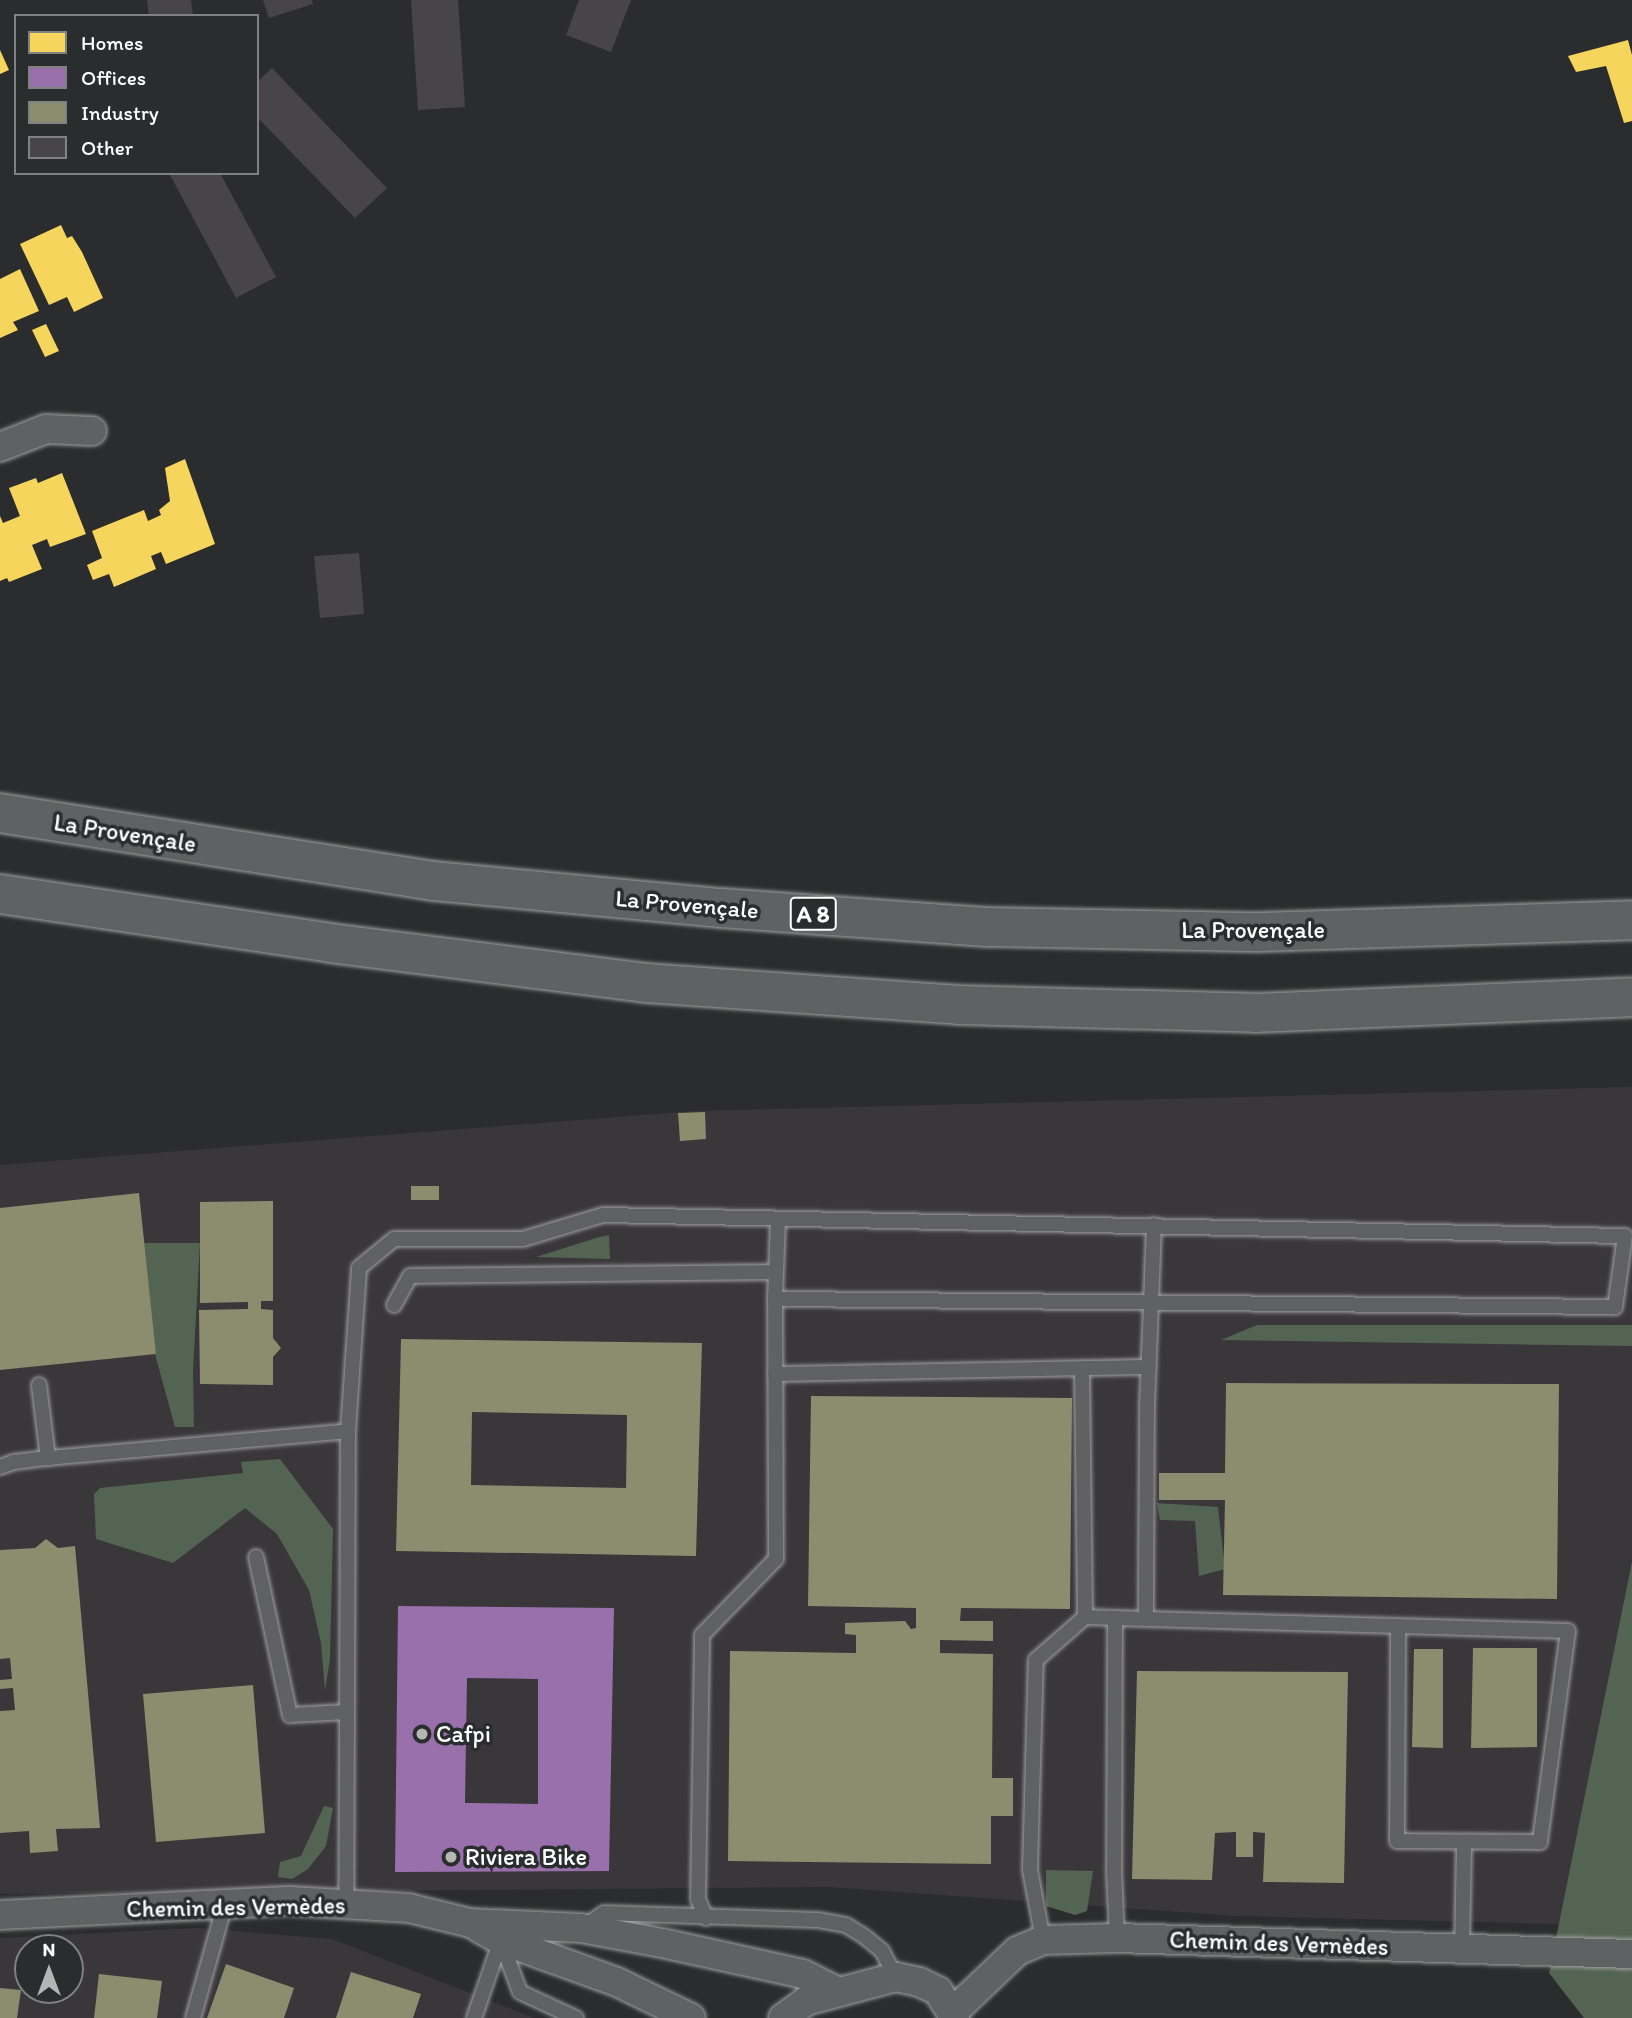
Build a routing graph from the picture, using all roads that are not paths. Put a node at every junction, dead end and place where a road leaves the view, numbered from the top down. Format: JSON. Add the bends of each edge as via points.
{"nodes":[{"id":1,"x":92,"y":431,"type":"dead end"},
{"id":2,"x":0,"y":447,"type":"edge"},
{"id":3,"x":0,"y":813,"type":"edge"},
{"id":4,"x":0,"y":894,"type":"edge"},
{"id":5,"x":1632,"y":920,"type":"edge"},
{"id":6,"x":1632,"y":997,"type":"edge"},
{"id":7,"x":778,"y":1221,"type":"junction"},
{"id":8,"x":1154,"y":1225,"type":"junction"},
{"id":9,"x":776,"y":1272,"type":"junction"},
{"id":10,"x":775,"y":1299,"type":"junction"},
{"id":11,"x":1152,"y":1303,"type":"junction"},
{"id":12,"x":394,"y":1305,"type":"dead end"},
{"id":13,"x":1149,"y":1367,"type":"junction"},
{"id":14,"x":1082,"y":1368,"type":"junction"},
{"id":15,"x":775,"y":1374,"type":"junction"},
{"id":16,"x":39,"y":1385,"type":"dead end"},
{"id":17,"x":348,"y":1432,"type":"junction"},
{"id":18,"x":48,"y":1458,"type":"junction"},
{"id":19,"x":0,"y":1467,"type":"edge"},
{"id":20,"x":256,"y":1557,"type":"dead end"},
{"id":21,"x":1085,"y":1617,"type":"junction"},
{"id":22,"x":1115,"y":1618,"type":"junction"},
{"id":23,"x":1146,"y":1619,"type":"junction"},
{"id":24,"x":1398,"y":1626,"type":"junction"},
{"id":25,"x":347,"y":1712,"type":"junction"},
{"id":26,"x":1464,"y":1842,"type":"junction"},
{"id":27,"x":225,"y":1904,"type":"junction"},
{"id":28,"x":346,"y":1904,"type":"junction"},
{"id":29,"x":0,"y":1915,"type":"edge"},
{"id":30,"x":706,"y":1918,"type":"junction"},
{"id":31,"x":470,"y":1923,"type":"junction"},
{"id":32,"x":581,"y":1928,"type":"junction"},
{"id":33,"x":1117,"y":1938,"type":"junction"},
{"id":34,"x":501,"y":1940,"type":"junction"},
{"id":35,"x":1043,"y":1940,"type":"junction"},
{"id":36,"x":1462,"y":1949,"type":"junction"},
{"id":37,"x":1632,"y":1954,"type":"edge"},
{"id":38,"x":896,"y":1977,"type":"junction"},
{"id":39,"x":839,"y":1992,"type":"junction"},
{"id":40,"x":954,"y":2015,"type":"edge"},
{"id":41,"x":193,"y":2018,"type":"edge"},
{"id":42,"x":474,"y":2018,"type":"edge"},
{"id":43,"x":576,"y":2018,"type":"edge"},
{"id":44,"x":691,"y":2018,"type":"edge"},
{"id":45,"x":783,"y":2018,"type":"edge"}],
"edges":[{"from":1,"to":2,"type":"street","via":[[46,429]]},
{"from":3,"to":5,"type":"highway","name":"La Provençale","number":"A 8","via":[[434,881],[989,927],[1260,932]]},
{"from":4,"to":6,"type":"highway","via":[[330,943],[646,983],[959,1005],[1255,1013]]},
{"from":7,"to":8,"type":"lane"},
{"from":7,"to":9,"type":"lane"},
{"from":7,"to":17,"type":"lane","via":[[603,1215],[523,1239],[394,1238],[359,1268]]},
{"from":8,"to":11,"type":"lane"},
{"from":8,"to":11,"type":"lane","via":[[1625,1236],[1615,1307]]},
{"from":9,"to":10,"type":"lane"},
{"from":9,"to":12,"type":"lane","via":[[410,1276]]},
{"from":10,"to":11,"type":"lane"},
{"from":10,"to":15,"type":"lane"},
{"from":11,"to":13,"type":"lane"},
{"from":13,"to":14,"type":"lane"},
{"from":13,"to":23,"type":"lane"},
{"from":14,"to":15,"type":"lane"},
{"from":14,"to":21,"type":"lane"},
{"from":15,"to":30,"type":"lane","via":[[776,1559],[702,1635],[698,1899]]},
{"from":16,"to":18,"type":"lane"},
{"from":17,"to":18,"type":"lane"},
{"from":17,"to":25,"type":"lane"},
{"from":18,"to":19,"type":"lane"},
{"from":20,"to":25,"type":"lane","via":[[290,1715]]},
{"from":21,"to":22,"type":"lane"},
{"from":21,"to":35,"type":"lane","via":[[1036,1660],[1030,1870]]},
{"from":22,"to":23,"type":"lane"},
{"from":22,"to":33,"type":"lane"},
{"from":23,"to":24,"type":"lane"},
{"from":24,"to":26,"type":"lane","via":[[1397,1841]]},
{"from":24,"to":26,"type":"lane","via":[[1568,1631],[1540,1842]]},
{"from":25,"to":28,"type":"lane"},
{"from":26,"to":36,"type":"lane"},
{"from":27,"to":28,"type":"street","name":"Chemin des Vernèdes"},
{"from":27,"to":29,"type":"street","name":"Chemin des Vernèdes"},
{"from":27,"to":41,"type":"lane"},
{"from":28,"to":31,"type":"street","name":"Chemin des Vernèdes","via":[[409,1908]]},
{"from":30,"to":32,"type":"lane","via":[[604,1913]]},
{"from":30,"to":38,"type":"lane","via":[[818,1920],[846,1925],[882,1951]]},
{"from":31,"to":32,"type":"street","name":"Chemin des Vernèdes"},
{"from":31,"to":34,"type":"street","name":"Chemin des Vernèdes"},
{"from":32,"to":39,"type":"street","name":"Chemin des Vernèdes","via":[[803,1974]]},
{"from":33,"to":35,"type":"street","name":"Chemin des Vernèdes"},
{"from":33,"to":36,"type":"street","name":"Chemin des Vernèdes"},
{"from":34,"to":42,"type":"lane"},
{"from":34,"to":43,"type":"lane","via":[[520,1992]]},
{"from":34,"to":44,"type":"street","name":"Chemin des Vernèdes","via":[[617,1982]]},
{"from":35,"to":40,"type":"street","name":"Chemin des Vernèdes","via":[[1017,1951]]},
{"from":36,"to":37,"type":"street","name":"Chemin des Vernèdes"},
{"from":38,"to":39,"type":"street"},
{"from":38,"to":40,"type":"street","via":[[939,1991]]},
{"from":39,"to":45,"type":"street","via":[[806,2001]]}]}
